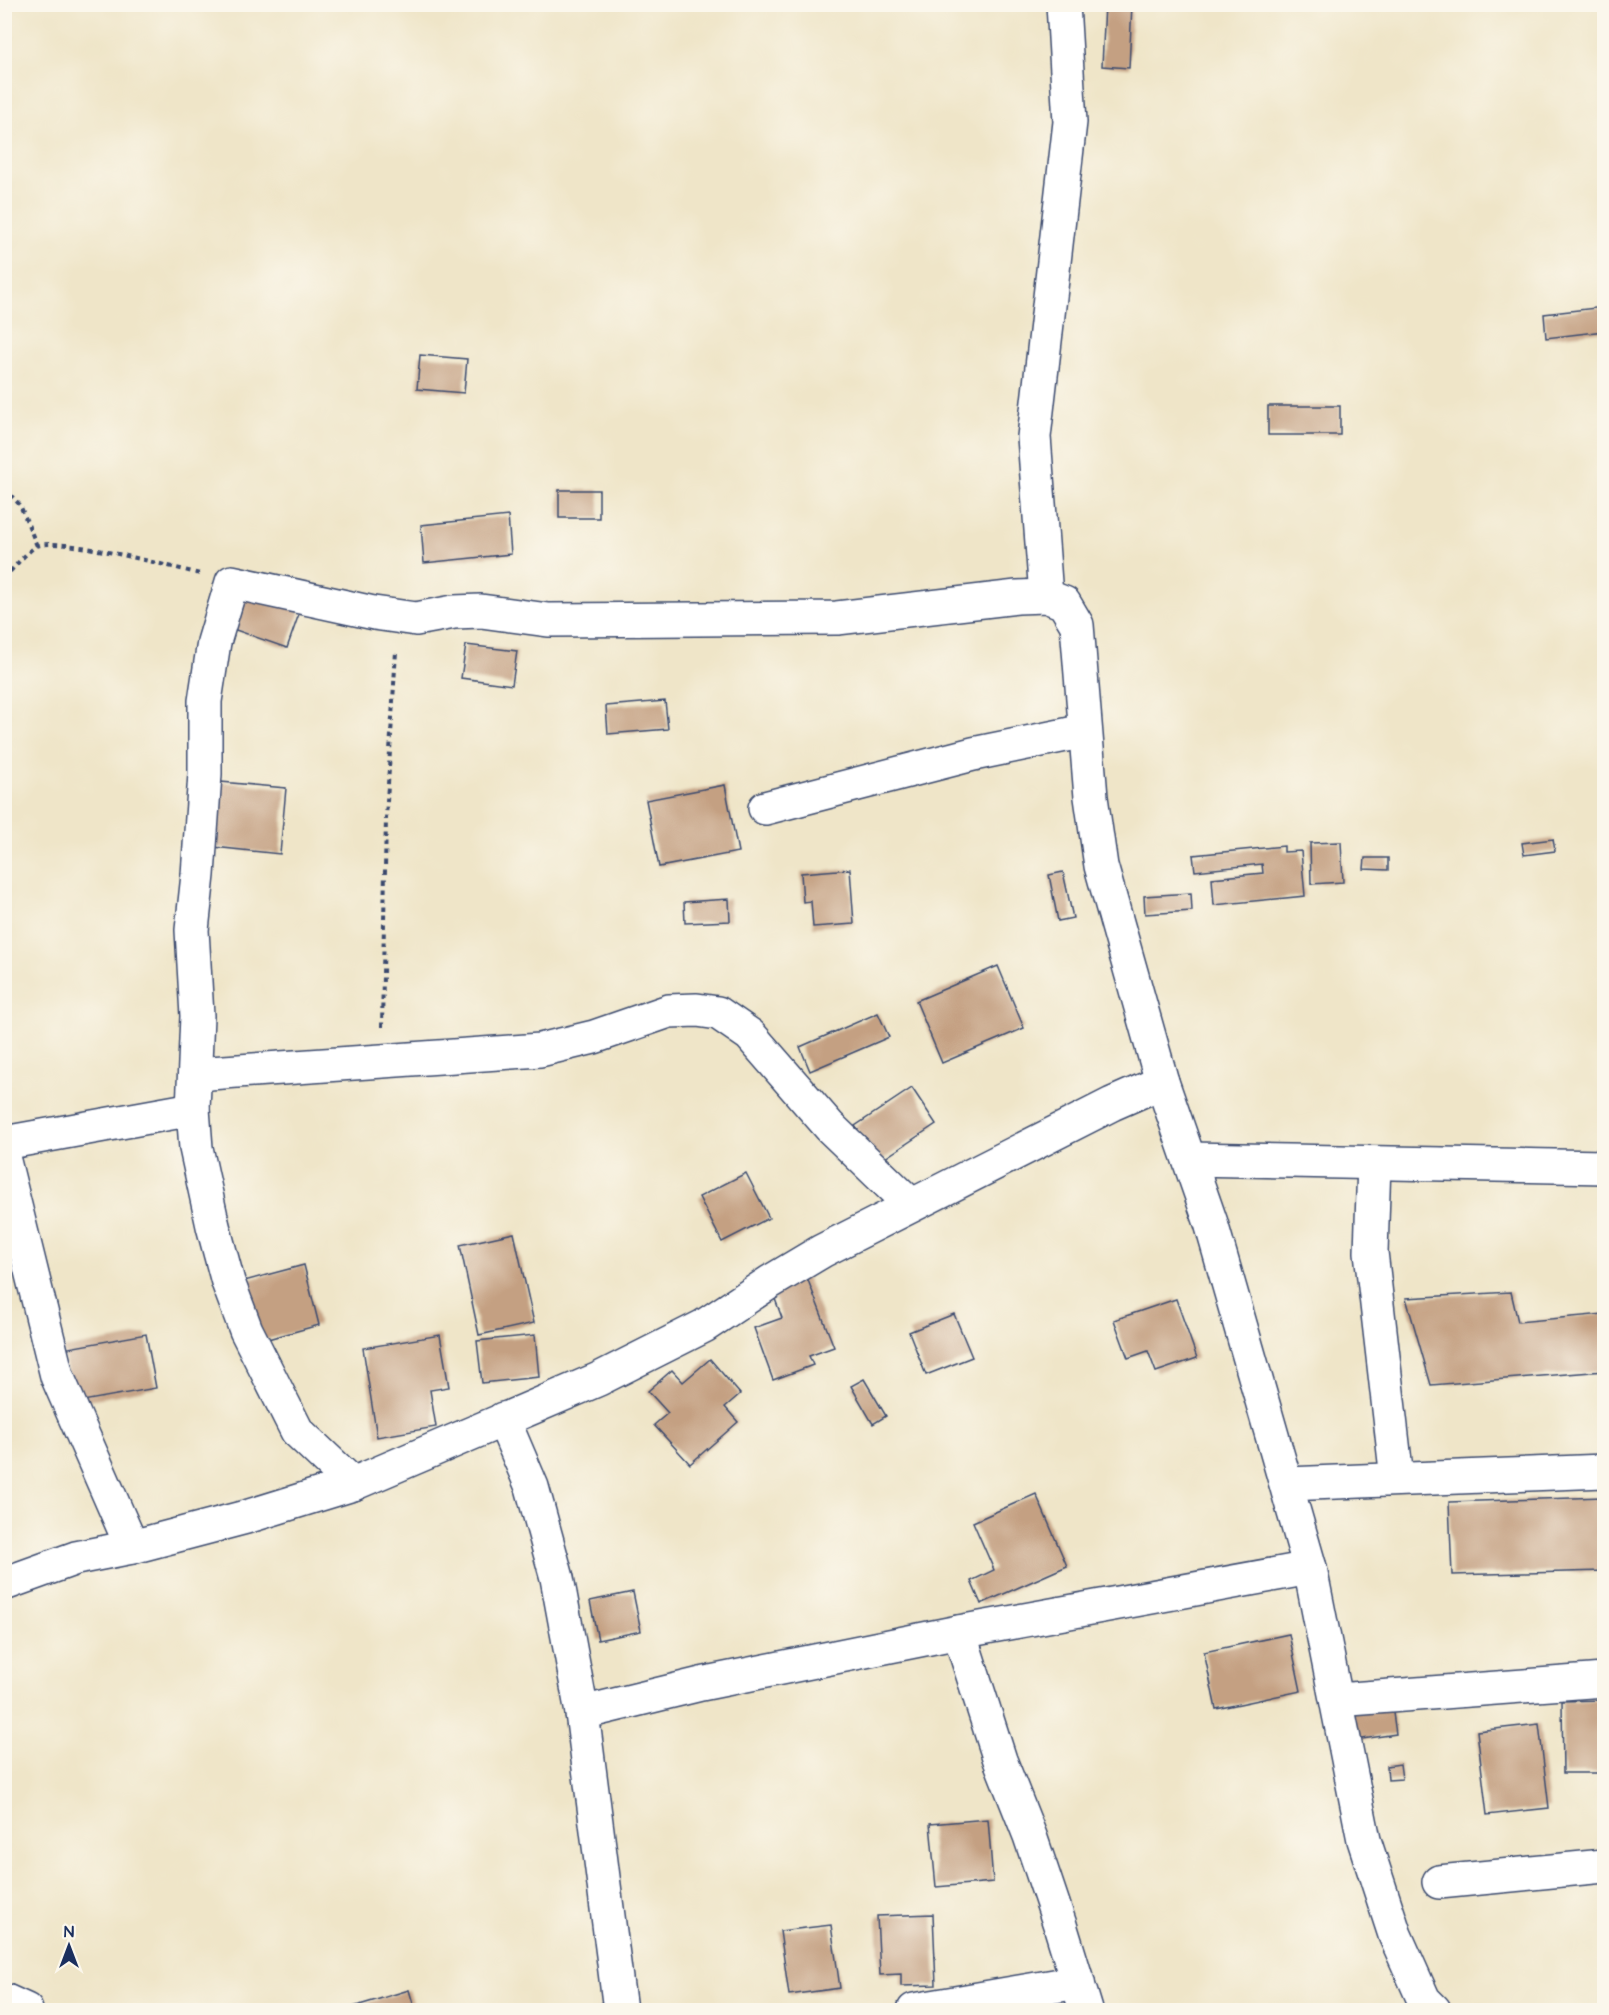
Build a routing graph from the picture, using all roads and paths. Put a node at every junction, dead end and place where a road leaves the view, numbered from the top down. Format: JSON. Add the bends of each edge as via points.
{"nodes":[{"id":1,"x":1064,"y":4,"type":"edge"},
{"id":2,"x":4,"y":488,"type":"edge"},
{"id":3,"x":37,"y":546,"type":"junction"},
{"id":4,"x":4,"y":578,"type":"edge"},
{"id":5,"x":232,"y":582,"type":"junction"},
{"id":6,"x":1046,"y":596,"type":"junction"},
{"id":7,"x":398,"y":617,"type":"junction"},
{"id":8,"x":1085,"y":731,"type":"junction"},
{"id":9,"x":765,"y":808,"type":"dead end"},
{"id":10,"x":381,"y":1061,"type":"junction"},
{"id":11,"x":195,"y":1074,"type":"junction"},
{"id":12,"x":1162,"y":1082,"type":"junction"},
{"id":13,"x":194,"y":1109,"type":"junction"},
{"id":14,"x":4,"y":1143,"type":"edge"},
{"id":15,"x":1189,"y":1159,"type":"junction"},
{"id":16,"x":4,"y":1161,"type":"edge"},
{"id":17,"x":1374,"y":1163,"type":"junction"},
{"id":18,"x":1605,"y":1167,"type":"edge"},
{"id":19,"x":911,"y":1205,"type":"junction"},
{"id":20,"x":503,"y":1419,"type":"junction"},
{"id":21,"x":1605,"y":1471,"type":"edge"},
{"id":22,"x":1396,"y":1479,"type":"junction"},
{"id":23,"x":353,"y":1484,"type":"junction"},
{"id":24,"x":1287,"y":1484,"type":"junction"},
{"id":25,"x":132,"y":1547,"type":"junction"},
{"id":26,"x":1310,"y":1568,"type":"junction"},
{"id":27,"x":4,"y":1584,"type":"edge"},
{"id":28,"x":959,"y":1632,"type":"junction"},
{"id":29,"x":1605,"y":1680,"type":"edge"},
{"id":30,"x":1337,"y":1700,"type":"junction"},
{"id":31,"x":582,"y":1713,"type":"junction"},
{"id":32,"x":1605,"y":1866,"type":"edge"},
{"id":33,"x":1439,"y":1882,"type":"dead end"},
{"id":34,"x":1082,"y":1996,"type":"edge"},
{"id":35,"x":4,"y":2000,"type":"edge"},
{"id":36,"x":26,"y":2010,"type":"edge"},
{"id":37,"x":620,"y":2010,"type":"edge"},
{"id":38,"x":914,"y":2010,"type":"edge"},
{"id":39,"x":1434,"y":2010,"type":"edge"}],
"edges":[{"from":1,"to":6,"type":"street","via":[[1070,122],[1034,437]]},
{"from":2,"to":3,"type":"path","via":[[20,505]]},
{"from":3,"to":4,"type":"path"},
{"from":3,"to":5,"type":"path","via":[[54,543],[131,557]]},
{"from":5,"to":7,"type":"street"},
{"from":5,"to":11,"type":"street","via":[[214,642],[205,701],[205,774],[192,930],[197,1016]]},
{"from":6,"to":7,"type":"street","via":[[837,618],[548,620],[481,611],[416,619]]},
{"from":6,"to":8,"type":"street","via":[[1064,603],[1077,625]]},
{"from":7,"to":10,"type":"path","via":[[387,818]]},
{"from":8,"to":9,"type":"street","via":[[973,754]]},
{"from":8,"to":12,"type":"street","via":[[1101,866]]},
{"from":10,"to":11,"type":"street"},
{"from":10,"to":19,"type":"street","via":[[540,1050],[594,1037],[669,1011],[718,1013],[750,1035],[830,1127]]},
{"from":11,"to":13,"type":"street"},
{"from":12,"to":15,"type":"street"},
{"from":12,"to":19,"type":"street"},
{"from":13,"to":14,"type":"street"},
{"from":13,"to":23,"type":"street","via":[[196,1148],[213,1226],[246,1330],[297,1431]]},
{"from":15,"to":17,"type":"street"},
{"from":15,"to":24,"type":"street"},
{"from":16,"to":25,"type":"street","via":[[57,1376]]},
{"from":17,"to":18,"type":"street"},
{"from":17,"to":22,"type":"street","via":[[1371,1252]]},
{"from":19,"to":20,"type":"street","via":[[822,1251],[704,1326],[599,1379]]},
{"from":20,"to":23,"type":"street"},
{"from":20,"to":31,"type":"street","via":[[532,1487],[557,1578]]},
{"from":21,"to":22,"type":"street"},
{"from":22,"to":24,"type":"street"},
{"from":23,"to":25,"type":"street"},
{"from":24,"to":26,"type":"street"},
{"from":25,"to":27,"type":"street","via":[[76,1558]]},
{"from":26,"to":28,"type":"street"},
{"from":26,"to":30,"type":"street"},
{"from":28,"to":31,"type":"street","via":[[701,1684]]},
{"from":28,"to":34,"type":"street"},
{"from":29,"to":30,"type":"street"},
{"from":30,"to":39,"type":"street","via":[[1364,1840],[1395,1935],[1424,2000]]},
{"from":31,"to":37,"type":"street"},
{"from":32,"to":33,"type":"street"},
{"from":34,"to":38,"type":"street"},
{"from":35,"to":36,"type":"street"}]}
